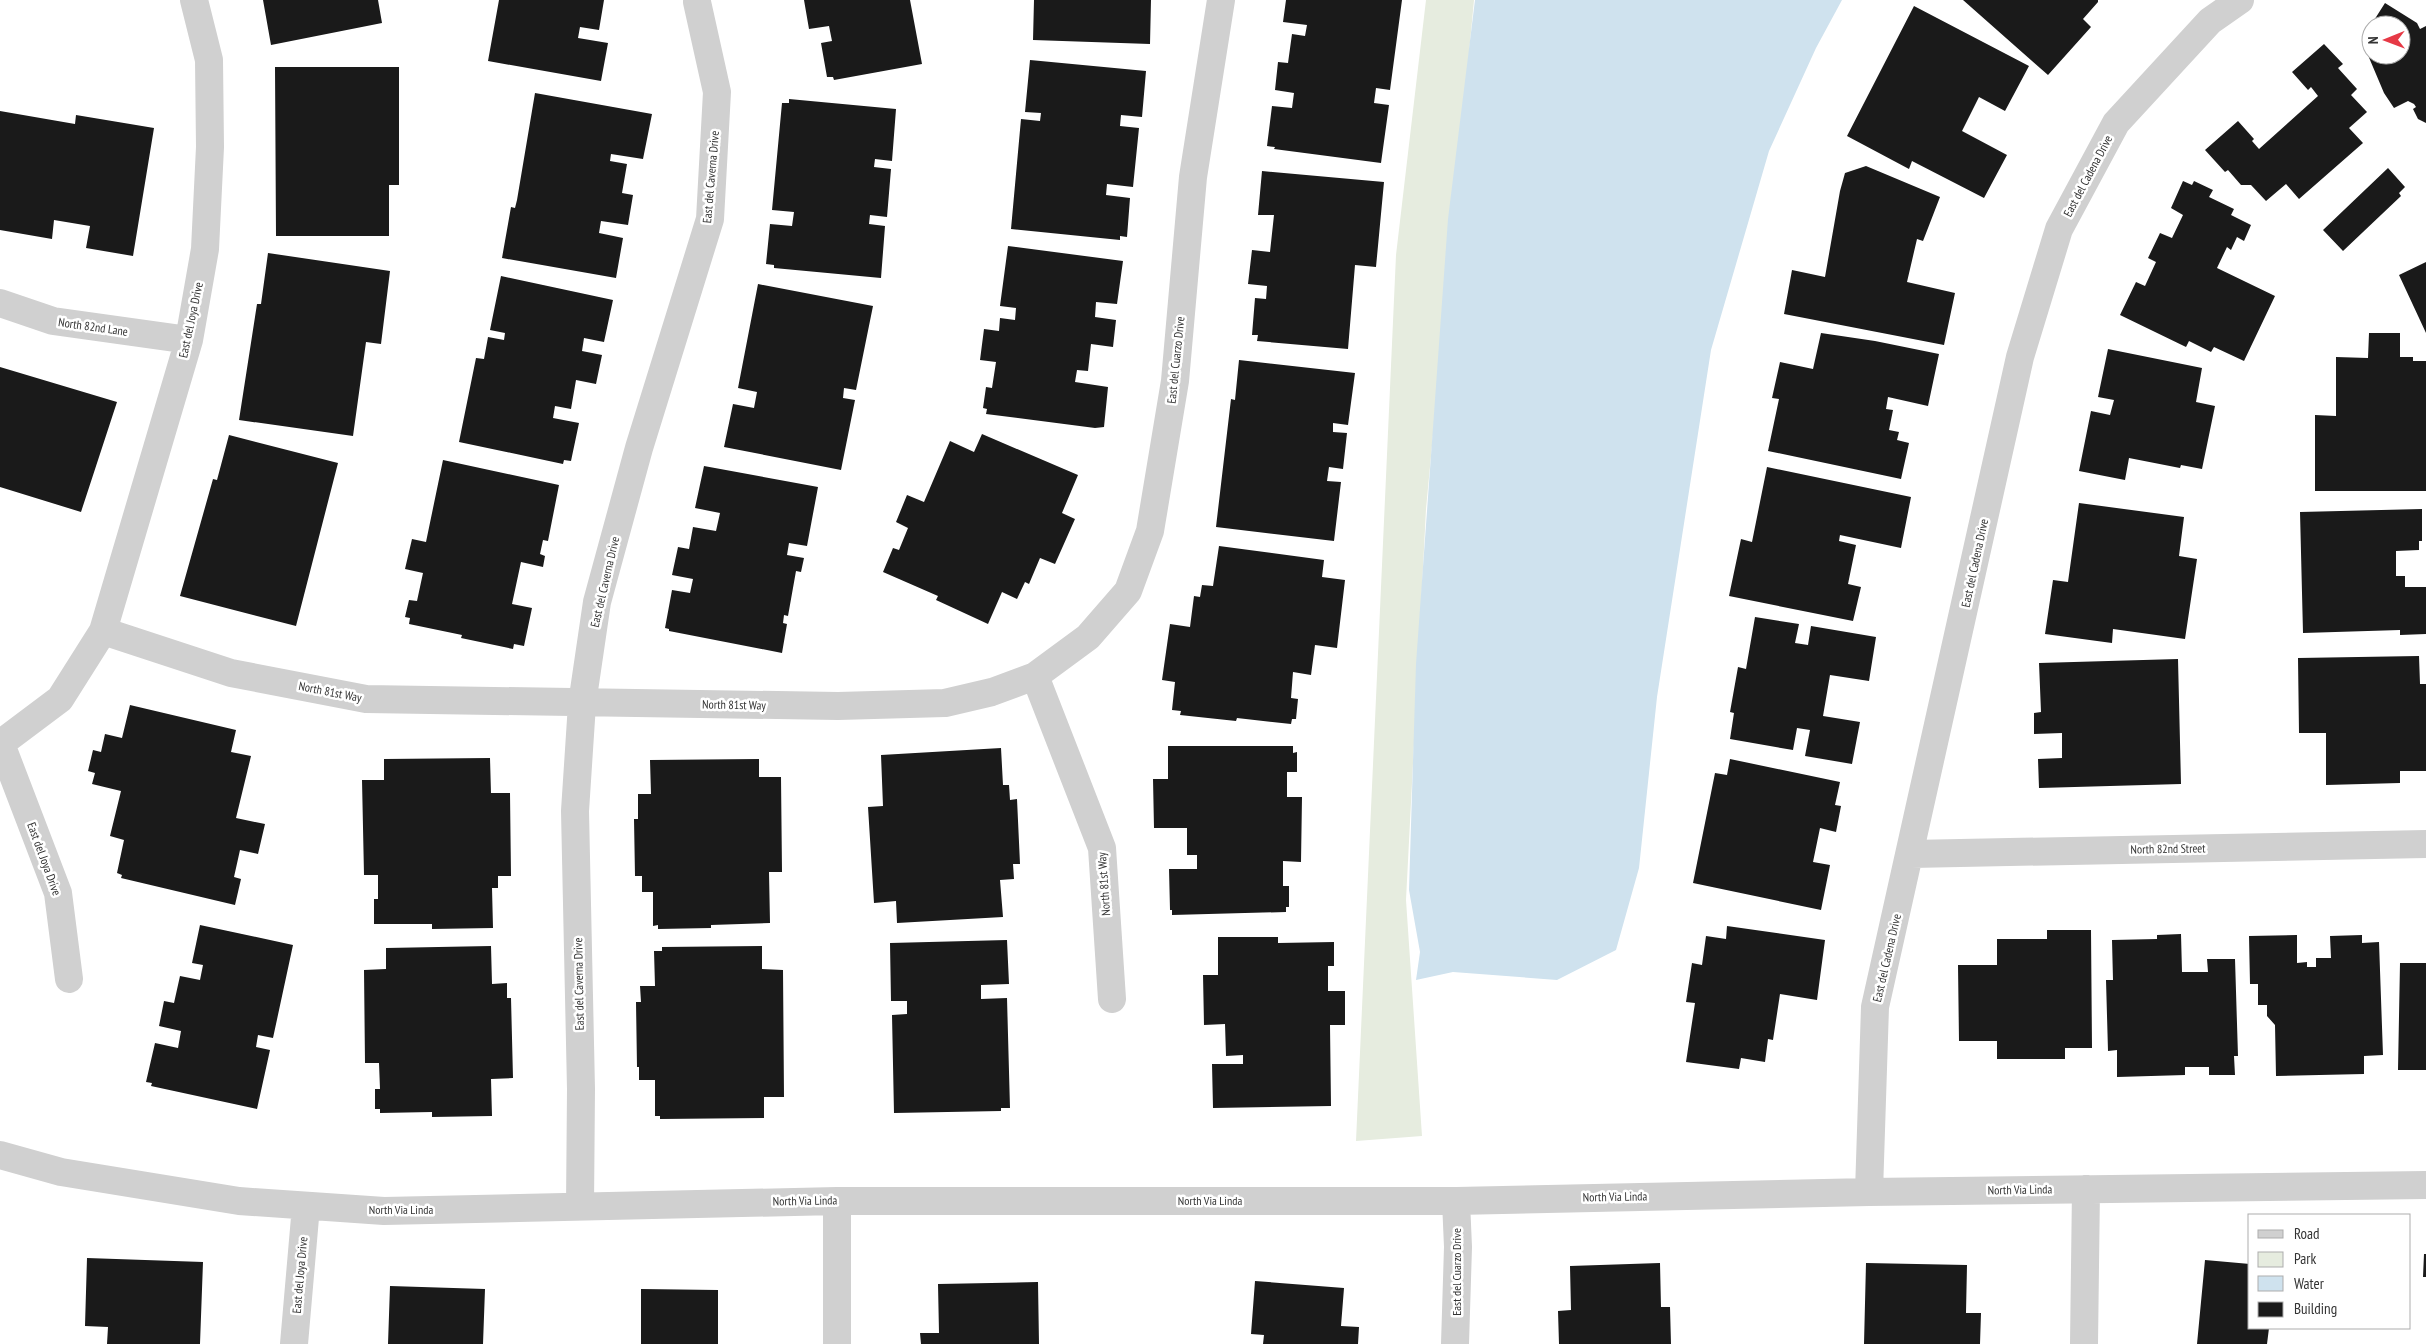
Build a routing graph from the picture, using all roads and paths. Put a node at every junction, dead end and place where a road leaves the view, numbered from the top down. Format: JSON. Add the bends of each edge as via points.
{"nodes":[{"id":1,"x":194,"y":0,"type":"edge"},
{"id":2,"x":1221,"y":0,"type":"edge"},
{"id":3,"x":2240,"y":0,"type":"edge"},
{"id":4,"x":696,"y":2,"type":"dead end"},
{"id":5,"x":0,"y":303,"type":"edge"},
{"id":6,"x":188,"y":340,"type":"junction"},
{"id":7,"x":103,"y":631,"type":"junction"},
{"id":8,"x":1035,"y":676,"type":"junction"},
{"id":9,"x":582,"y":704,"type":"junction"},
{"id":10,"x":0,"y":744,"type":"edge"},
{"id":11,"x":2426,"y":844,"type":"edge"},
{"id":12,"x":1911,"y":854,"type":"junction"},
{"id":13,"x":69,"y":979,"type":"dead end"},
{"id":14,"x":1112,"y":999,"type":"dead end"},
{"id":15,"x":0,"y":1155,"type":"edge"},
{"id":16,"x":2426,"y":1185,"type":"edge"},
{"id":17,"x":2086,"y":1189,"type":"junction"},
{"id":18,"x":1869,"y":1192,"type":"junction"},
{"id":19,"x":837,"y":1201,"type":"junction"},
{"id":20,"x":1456,"y":1201,"type":"junction"},
{"id":21,"x":306,"y":1206,"type":"junction"},
{"id":22,"x":580,"y":1206,"type":"junction"},
{"id":23,"x":294,"y":1344,"type":"edge"},
{"id":24,"x":837,"y":1344,"type":"edge"},
{"id":25,"x":1455,"y":1344,"type":"edge"},
{"id":26,"x":2084,"y":1344,"type":"edge"}],
"edges":[{"from":1,"to":6,"type":"street","name":"East del Joya Drive","via":[[209,60],[210,147],[205,248]]},
{"from":2,"to":8,"type":"street","name":"East del Cuarzo Drive","via":[[1193,177],[1175,381],[1150,531],[1128,591],[1088,637]]},
{"from":3,"to":12,"type":"street","name":"East del Cadena Drive","via":[[2210,21],[2116,124],[2060,229],[2020,357]]},
{"from":4,"to":9,"type":"street","name":"East del Caverna Drive","via":[[717,92],[710,219],[639,448],[598,602]]},
{"from":5,"to":6,"type":"street","name":"North 82nd Lane","via":[[53,321]]},
{"from":6,"to":7,"type":"street","name":"East del Joya Drive"},
{"from":7,"to":9,"type":"street","name":"North 81st Way","via":[[231,673],[366,699]]},
{"from":7,"to":10,"type":"street","name":"East del Joya Drive","via":[[60,700]]},
{"from":8,"to":9,"type":"street","name":"North 81st Way","via":[[992,692],[945,703],[838,706]]},
{"from":8,"to":14,"type":"street","name":"North 81st Way","via":[[1102,848]]},
{"from":9,"to":22,"type":"street","name":"East del Caverna Drive","via":[[575,812]]},
{"from":10,"to":13,"type":"street","name":"East del Joya Drive","via":[[58,893]]},
{"from":11,"to":12,"type":"street","name":"North 82nd Street"},
{"from":12,"to":18,"type":"street","name":"East del Cadena Drive","via":[[1875,1007]]},
{"from":15,"to":21,"type":"street","name":"North Via Linda","via":[[61,1172],[238,1201]]},
{"from":16,"to":17,"type":"street","name":"North Via Linda"},
{"from":17,"to":18,"type":"street","name":"North Via Linda"},
{"from":17,"to":26,"type":"street"},
{"from":18,"to":20,"type":"street","name":"North Via Linda"},
{"from":19,"to":20,"type":"street","name":"North Via Linda"},
{"from":19,"to":22,"type":"street","name":"North Via Linda"},
{"from":19,"to":24,"type":"street"},
{"from":20,"to":25,"type":"street","name":"East del Cuarzo Drive"},
{"from":21,"to":22,"type":"street","name":"North Via Linda","via":[[384,1211]]},
{"from":21,"to":23,"type":"street","name":"East del Joya Drive"}]}
